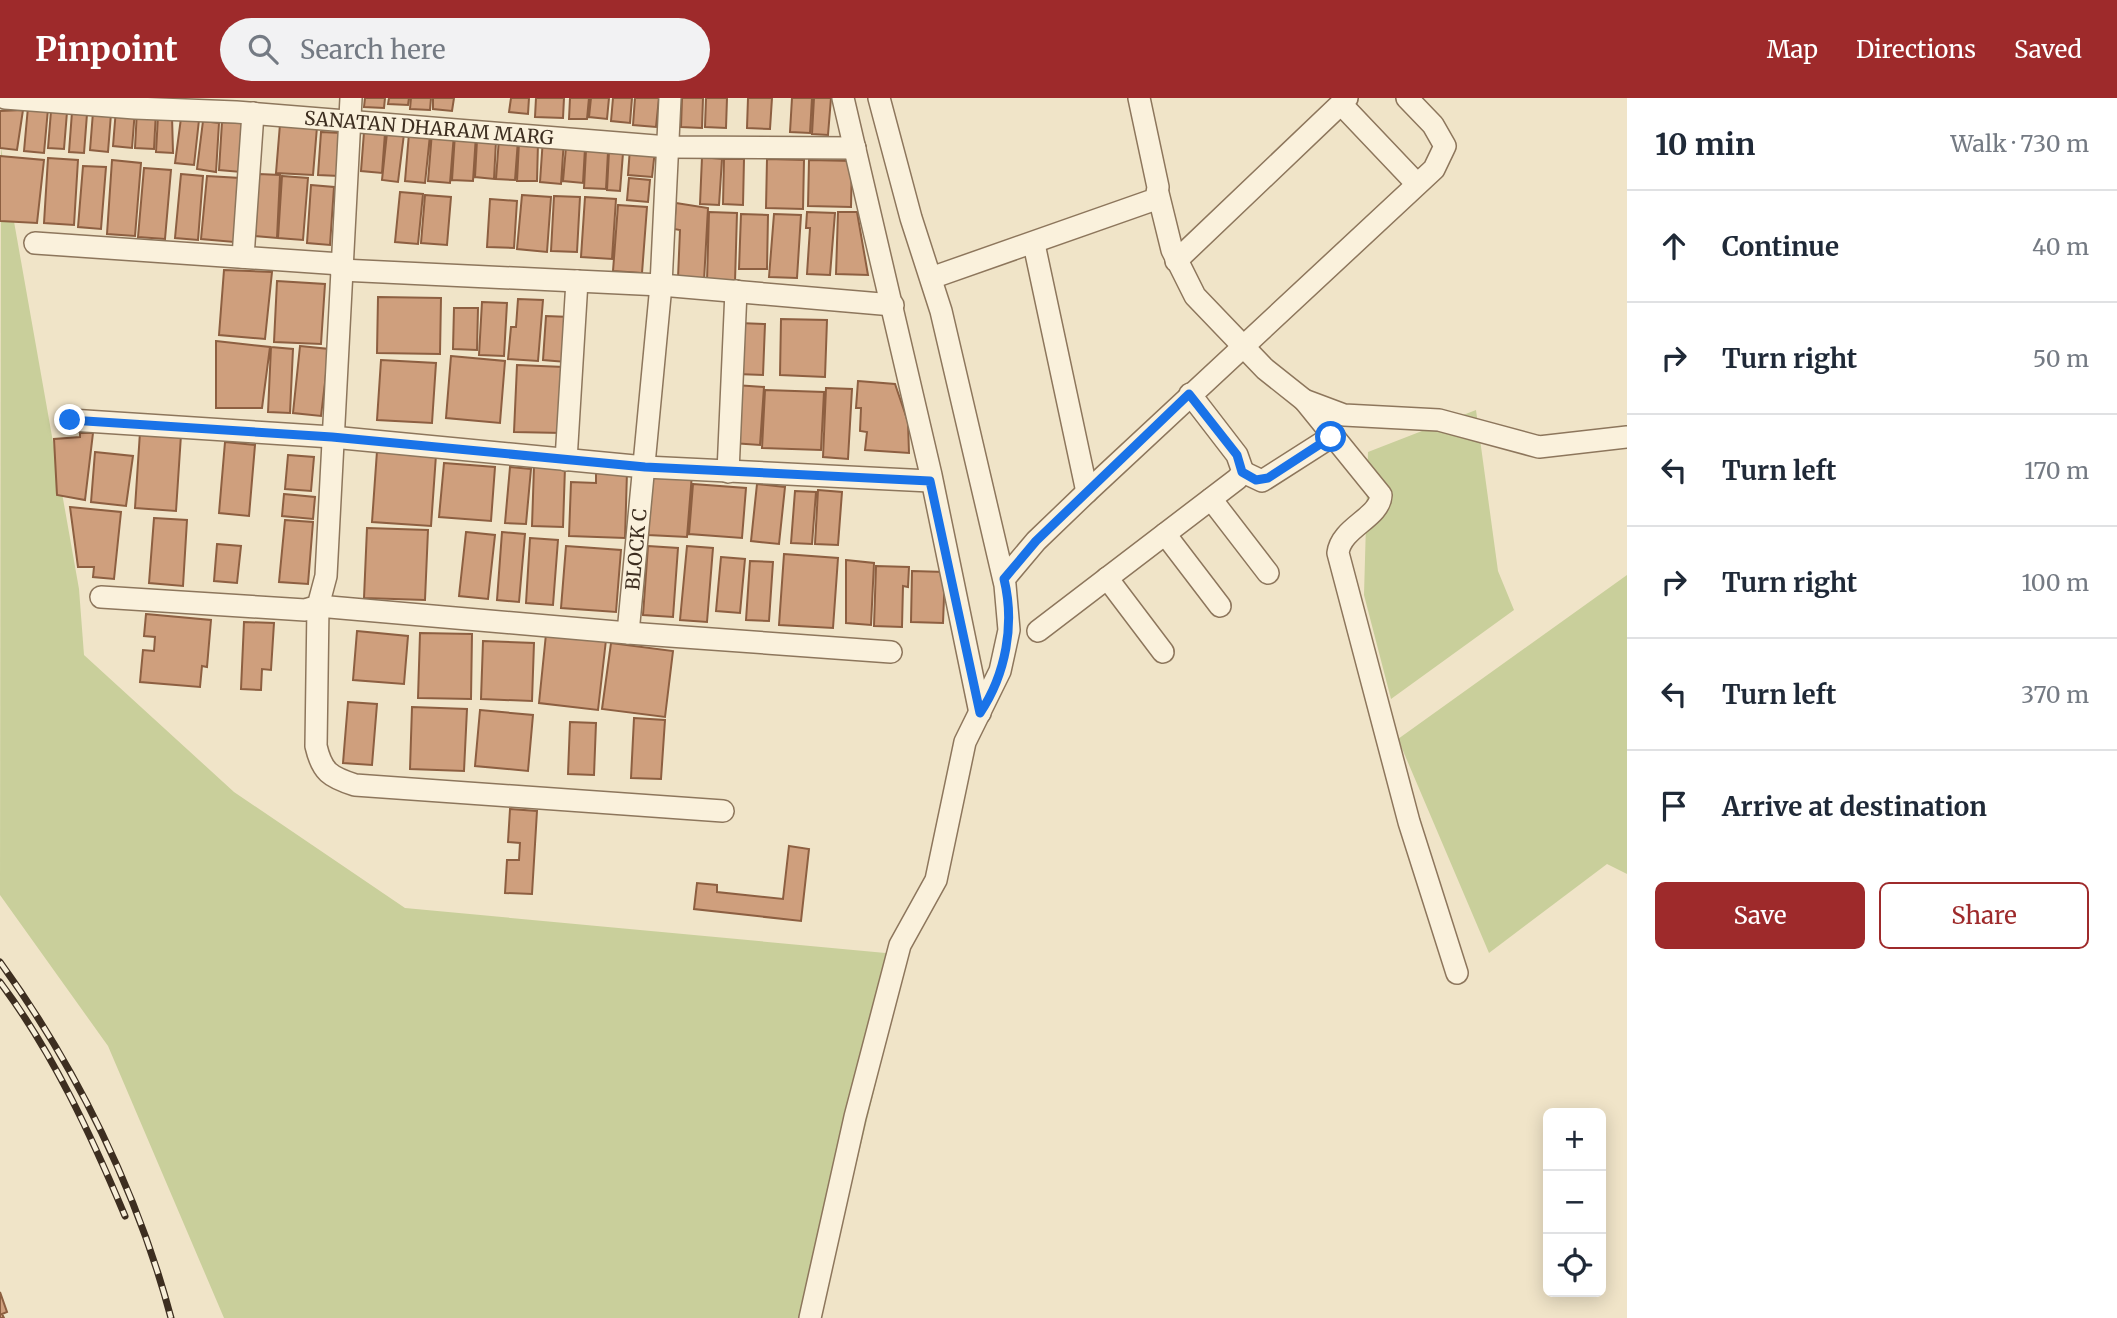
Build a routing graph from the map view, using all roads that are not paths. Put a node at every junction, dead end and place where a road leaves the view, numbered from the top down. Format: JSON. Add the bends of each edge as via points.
{"nodes":[{"id":1,"x":5,"y":98,"type":"edge"},
{"id":2,"x":351,"y":98,"type":"edge"},
{"id":3,"x":670,"y":98,"type":"edge"},
{"id":4,"x":843,"y":98,"type":"edge"},
{"id":5,"x":879,"y":98,"type":"edge"},
{"id":6,"x":1139,"y":98,"type":"edge"},
{"id":7,"x":1407,"y":98,"type":"edge"},
{"id":8,"x":1344,"y":101,"type":"edge"},
{"id":9,"x":131,"y":103,"type":"edge"},
{"id":10,"x":242,"y":108,"type":"edge"},
{"id":11,"x":349,"y":122,"type":"junction"},
{"id":12,"x":668,"y":147,"type":"junction"},
{"id":13,"x":855,"y":148,"type":"junction"},
{"id":14,"x":1417,"y":184,"type":"junction"},
{"id":15,"x":1158,"y":193,"type":"junction"},
{"id":16,"x":35,"y":243,"type":"dead end"},
{"id":17,"x":1034,"y":244,"type":"junction"},
{"id":18,"x":243,"y":257,"type":"junction"},
{"id":19,"x":1176,"y":261,"type":"junction"},
{"id":20,"x":341,"y":267,"type":"junction"},
{"id":21,"x":931,"y":278,"type":"junction"},
{"id":22,"x":576,"y":281,"type":"junction"},
{"id":23,"x":660,"y":285,"type":"junction"},
{"id":24,"x":736,"y":291,"type":"junction"},
{"id":25,"x":893,"y":305,"type":"junction"},
{"id":26,"x":1242,"y":345,"type":"junction"},
{"id":27,"x":1189,"y":394,"type":"junction"},
{"id":28,"x":1304,"y":400,"type":"junction"},
{"id":29,"x":70,"y":420,"type":"dead end"},
{"id":30,"x":332,"y":437,"type":"junction"},
{"id":31,"x":1331,"y":437,"type":"junction"},
{"id":32,"x":1627,"y":437,"type":"edge"},
{"id":33,"x":566,"y":460,"type":"junction"},
{"id":34,"x":645,"y":467,"type":"junction"},
{"id":35,"x":728,"y":472,"type":"junction"},
{"id":36,"x":1242,"y":472,"type":"junction"},
{"id":37,"x":930,"y":481,"type":"junction"},
{"id":38,"x":1087,"y":492,"type":"junction"},
{"id":39,"x":1211,"y":499,"type":"junction"},
{"id":40,"x":1165,"y":534,"type":"junction"},
{"id":41,"x":1269,"y":573,"type":"dead end"},
{"id":42,"x":1107,"y":578,"type":"junction"},
{"id":43,"x":1004,"y":579,"type":"junction"},
{"id":44,"x":101,"y":597,"type":"dead end"},
{"id":45,"x":317,"y":606,"type":"junction"},
{"id":46,"x":1220,"y":606,"type":"dead end"},
{"id":47,"x":1038,"y":631,"type":"dead end"},
{"id":48,"x":628,"y":634,"type":"junction"},
{"id":49,"x":891,"y":652,"type":"dead end"},
{"id":50,"x":1163,"y":652,"type":"dead end"},
{"id":51,"x":980,"y":713,"type":"junction"},
{"id":52,"x":723,"y":811,"type":"dead end"},
{"id":53,"x":1457,"y":973,"type":"dead end"},
{"id":54,"x":810,"y":1318,"type":"edge"}],
"edges":[{"from":1,"to":9,"type":"street","name":"SANATAN DHARAM MARG"},
{"from":2,"to":11,"type":"street"},
{"from":3,"to":12,"type":"street","name":"BLOCK C"},
{"from":4,"to":13,"type":"street"},
{"from":5,"to":21,"type":"street"},
{"from":6,"to":15,"type":"street"},
{"from":7,"to":14,"type":"street","via":[[1433,125],[1445,146],[1434,169]]},
{"from":8,"to":14,"type":"street"},
{"from":8,"to":19,"type":"street"},
{"from":9,"to":10,"type":"street","name":"SANATAN DHARAM MARG"},
{"from":10,"to":11,"type":"street","name":"SANATAN DHARAM MARG"},
{"from":10,"to":18,"type":"street"},
{"from":11,"to":12,"type":"street","name":"SANATAN DHARAM MARG"},
{"from":11,"to":20,"type":"street"},
{"from":12,"to":13,"type":"street","name":"SANATAN DHARAM MARG"},
{"from":12,"to":23,"type":"street","name":"BLOCK C"},
{"from":13,"to":25,"type":"street"},
{"from":14,"to":26,"type":"street"},
{"from":15,"to":17,"type":"street","via":[[1150,203]]},
{"from":15,"to":19,"type":"street"},
{"from":16,"to":18,"type":"street"},
{"from":17,"to":21,"type":"street"},
{"from":17,"to":38,"type":"street"},
{"from":18,"to":20,"type":"street"},
{"from":19,"to":26,"type":"street","via":[[1195,296]]},
{"from":20,"to":22,"type":"street"},
{"from":20,"to":30,"type":"street"},
{"from":21,"to":43,"type":"street"},
{"from":22,"to":23,"type":"street"},
{"from":22,"to":33,"type":"street"},
{"from":23,"to":24,"type":"street"},
{"from":23,"to":34,"type":"street","name":"BLOCK C"},
{"from":24,"to":25,"type":"street"},
{"from":24,"to":35,"type":"street"},
{"from":25,"to":37,"type":"street"},
{"from":26,"to":27,"type":"street"},
{"from":26,"to":28,"type":"street"},
{"from":27,"to":36,"type":"street","via":[[1237,455]]},
{"from":27,"to":38,"type":"street"},
{"from":28,"to":31,"type":"street"},
{"from":28,"to":32,"type":"street","via":[[1344,415],[1439,420],[1539,447]]},
{"from":29,"to":30,"type":"street"},
{"from":30,"to":33,"type":"street"},
{"from":30,"to":45,"type":"street","via":[[326,576]]},
{"from":31,"to":36,"type":"street","via":[[1262,481]]},
{"from":31,"to":53,"type":"street","via":[[1381,495],[1378,504],[1343,538],[1338,552],[1409,822]]},
{"from":33,"to":34,"type":"street"},
{"from":34,"to":35,"type":"street"},
{"from":34,"to":48,"type":"street","name":"BLOCK C"},
{"from":35,"to":37,"type":"street"},
{"from":36,"to":39,"type":"street"},
{"from":37,"to":51,"type":"street"},
{"from":38,"to":43,"type":"street"},
{"from":39,"to":40,"type":"street"},
{"from":39,"to":41,"type":"street"},
{"from":40,"to":42,"type":"street"},
{"from":40,"to":46,"type":"street"},
{"from":42,"to":47,"type":"street"},
{"from":42,"to":50,"type":"street"},
{"from":43,"to":51,"type":"street","via":[[1009,615],[1006,648],[993,690]]},
{"from":44,"to":45,"type":"street","via":[[305,610]]},
{"from":45,"to":48,"type":"street"},
{"from":45,"to":52,"type":"street","via":[[316,746],[321,767],[330,777],[355,785]]},
{"from":48,"to":49,"type":"street"},
{"from":51,"to":54,"type":"street","via":[[965,742],[936,880],[900,946],[855,1117]]}]}
